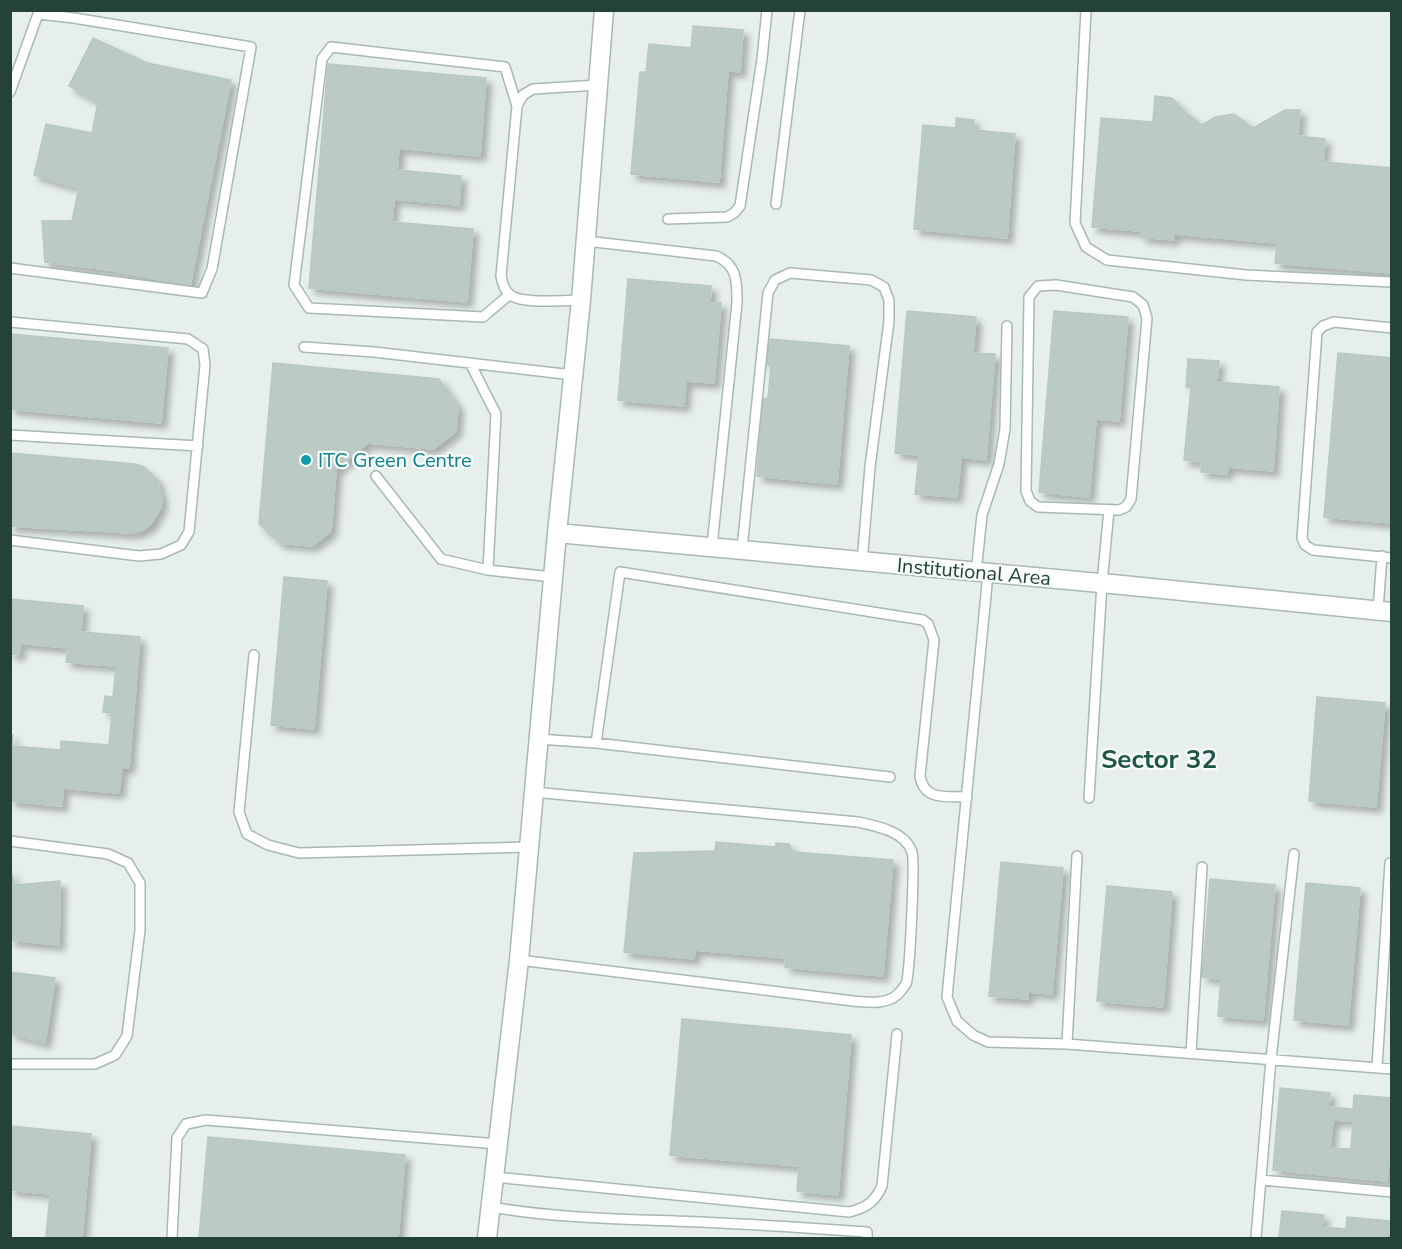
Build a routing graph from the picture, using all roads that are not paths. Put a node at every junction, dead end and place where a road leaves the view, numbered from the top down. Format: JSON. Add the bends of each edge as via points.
{"nodes":[{"id":1,"x":604,"y":10,"type":"edge"},
{"id":2,"x":766,"y":10,"type":"edge"},
{"id":3,"x":800,"y":10,"type":"edge"},
{"id":4,"x":1086,"y":10,"type":"edge"},
{"id":5,"x":598,"y":85,"type":"junction"},
{"id":6,"x":10,"y":92,"type":"edge"},
{"id":7,"x":517,"y":106,"type":"junction"},
{"id":8,"x":776,"y":204,"type":"dead end"},
{"id":9,"x":668,"y":219,"type":"dead end"},
{"id":10,"x":586,"y":241,"type":"junction"},
{"id":11,"x":10,"y":268,"type":"edge"},
{"id":12,"x":1392,"y":282,"type":"edge"},
{"id":13,"x":509,"y":295,"type":"junction"},
{"id":14,"x":581,"y":300,"type":"junction"},
{"id":15,"x":10,"y":322,"type":"edge"},
{"id":16,"x":1007,"y":326,"type":"dead end"},
{"id":17,"x":1392,"y":328,"type":"edge"},
{"id":18,"x":304,"y":347,"type":"dead end"},
{"id":19,"x":470,"y":363,"type":"junction"},
{"id":20,"x":573,"y":375,"type":"junction"},
{"id":21,"x":10,"y":435,"type":"edge"},
{"id":22,"x":198,"y":446,"type":"junction"},
{"id":23,"x":376,"y":476,"type":"dead end"},
{"id":24,"x":1109,"y":510,"type":"junction"},
{"id":25,"x":557,"y":533,"type":"junction"},
{"id":26,"x":10,"y":540,"type":"edge"},
{"id":27,"x":711,"y":546,"type":"junction"},
{"id":28,"x":742,"y":549,"type":"junction"},
{"id":29,"x":1387,"y":557,"type":"edge"},
{"id":30,"x":862,"y":562,"type":"junction"},
{"id":31,"x":488,"y":570,"type":"junction"},
{"id":32,"x":982,"y":573,"type":"junction"},
{"id":33,"x":553,"y":577,"type":"junction"},
{"id":34,"x":1102,"y":583,"type":"junction"},
{"id":35,"x":1385,"y":611,"type":"edge"},
{"id":36,"x":254,"y":655,"type":"dead end"},
{"id":37,"x":538,"y":739,"type":"junction"},
{"id":38,"x":596,"y":743,"type":"junction"},
{"id":39,"x":890,"y":777,"type":"dead end"},
{"id":40,"x":533,"y":792,"type":"junction"},
{"id":41,"x":967,"y":797,"type":"junction"},
{"id":42,"x":1089,"y":798,"type":"dead end"},
{"id":43,"x":10,"y":841,"type":"edge"},
{"id":44,"x":529,"y":847,"type":"junction"},
{"id":45,"x":1294,"y":854,"type":"dead end"},
{"id":46,"x":1077,"y":856,"type":"dead end"},
{"id":47,"x":1392,"y":863,"type":"edge"},
{"id":48,"x":1202,"y":867,"type":"dead end"},
{"id":49,"x":519,"y":960,"type":"junction"},
{"id":50,"x":897,"y":1034,"type":"dead end"},
{"id":51,"x":1067,"y":1044,"type":"junction"},
{"id":52,"x":1191,"y":1053,"type":"junction"},
{"id":53,"x":1271,"y":1059,"type":"junction"},
{"id":54,"x":10,"y":1064,"type":"edge"},
{"id":55,"x":1377,"y":1067,"type":"junction"},
{"id":56,"x":1392,"y":1069,"type":"edge"},
{"id":57,"x":498,"y":1144,"type":"junction"},
{"id":58,"x":494,"y":1177,"type":"junction"},
{"id":59,"x":1261,"y":1180,"type":"junction"},
{"id":60,"x":1392,"y":1192,"type":"edge"},
{"id":61,"x":490,"y":1206,"type":"junction"},
{"id":62,"x":172,"y":1239,"type":"edge"},
{"id":63,"x":487,"y":1239,"type":"edge"},
{"id":64,"x":867,"y":1239,"type":"edge"},
{"id":65,"x":1256,"y":1239,"type":"edge"}],
"edges":[{"from":1,"to":5,"type":"street"},
{"from":2,"to":9,"type":"lane","via":[[740,206],[727,216]]},
{"from":3,"to":8,"type":"lane"},
{"from":4,"to":12,"type":"lane","via":[[1075,223],[1086,247],[1107,260],[1246,275]]},
{"from":5,"to":7,"type":"lane","via":[[533,88]]},
{"from":5,"to":10,"type":"street"},
{"from":6,"to":11,"type":"lane","via":[[38,14],[251,47],[212,269],[202,293]]},
{"from":7,"to":13,"type":"lane","via":[[501,276]]},
{"from":7,"to":13,"type":"lane","via":[[505,67],[331,47],[321,59],[294,285],[309,309],[483,317]]},
{"from":10,"to":14,"type":"street"},
{"from":10,"to":27,"type":"lane","via":[[716,256],[733,269],[737,303]]},
{"from":13,"to":14,"type":"lane","via":[[521,300]]},
{"from":14,"to":20,"type":"street"},
{"from":15,"to":22,"type":"lane","via":[[188,339],[202,349],[205,365]]},
{"from":16,"to":32,"type":"lane","via":[[1005,429],[999,464],[982,515]]},
{"from":17,"to":29,"type":"lane","via":[[1334,322],[1317,332],[1302,538],[1313,549]]},
{"from":18,"to":19,"type":"lane"},
{"from":19,"to":20,"type":"lane"},
{"from":19,"to":31,"type":"lane","via":[[496,414]]},
{"from":20,"to":25,"type":"street"},
{"from":21,"to":22,"type":"lane"},
{"from":22,"to":26,"type":"lane","via":[[189,532],[181,545],[161,554],[139,556]]},
{"from":23,"to":31,"type":"lane","via":[[441,559]]},
{"from":24,"to":24,"type":"lane","via":[[1126,507],[1131,499],[1148,318],[1143,305],[1133,297],[1056,285],[1038,286],[1029,297],[1026,491],[1038,507]]},
{"from":24,"to":34,"type":"lane"},
{"from":25,"to":27,"type":"street","name":"Institutional Area"},
{"from":25,"to":33,"type":"street"},
{"from":27,"to":28,"type":"street","name":"Institutional Area"},
{"from":28,"to":30,"type":"street","name":"Institutional Area"},
{"from":28,"to":30,"type":"lane","via":[[768,293],[775,280],[790,273],[871,280],[884,287],[890,300]]},
{"from":29,"to":35,"type":"lane"},
{"from":30,"to":32,"type":"street","name":"Institutional Area"},
{"from":31,"to":33,"type":"lane"},
{"from":32,"to":34,"type":"street","name":"Institutional Area"},
{"from":32,"to":41,"type":"lane"},
{"from":33,"to":37,"type":"street"},
{"from":34,"to":35,"type":"street","name":"Institutional Area"},
{"from":34,"to":42,"type":"lane"},
{"from":36,"to":44,"type":"lane","via":[[239,812],[247,834],[268,845],[300,853]]},
{"from":37,"to":38,"type":"lane"},
{"from":37,"to":40,"type":"street"},
{"from":38,"to":39,"type":"lane"},
{"from":38,"to":41,"type":"lane","via":[[620,572],[923,620],[934,640],[922,786],[934,795]]},
{"from":40,"to":44,"type":"street"},
{"from":40,"to":49,"type":"lane","via":[[878,826],[901,838],[911,851],[914,868],[906,984],[896,996],[880,1003]]},
{"from":41,"to":51,"type":"lane","via":[[947,997],[957,1021],[988,1042]]},
{"from":43,"to":54,"type":"lane","via":[[108,854],[128,863],[140,883],[140,930],[127,1036],[115,1055],[94,1064]]},
{"from":44,"to":49,"type":"street"},
{"from":45,"to":53,"type":"lane"},
{"from":46,"to":51,"type":"lane"},
{"from":47,"to":55,"type":"lane"},
{"from":48,"to":52,"type":"lane"},
{"from":49,"to":57,"type":"street"},
{"from":50,"to":58,"type":"lane","via":[[882,1186],[877,1197],[862,1209],[849,1212]]},
{"from":51,"to":52,"type":"lane"},
{"from":52,"to":53,"type":"lane"},
{"from":53,"to":55,"type":"lane"},
{"from":53,"to":59,"type":"lane"},
{"from":55,"to":56,"type":"lane"},
{"from":57,"to":58,"type":"street"},
{"from":57,"to":62,"type":"lane","via":[[206,1120],[186,1124],[177,1138]]},
{"from":58,"to":61,"type":"street"},
{"from":59,"to":60,"type":"lane"},
{"from":59,"to":65,"type":"lane"},
{"from":61,"to":63,"type":"street"},
{"from":61,"to":64,"type":"lane","via":[[593,1219],[867,1232]]}]}
